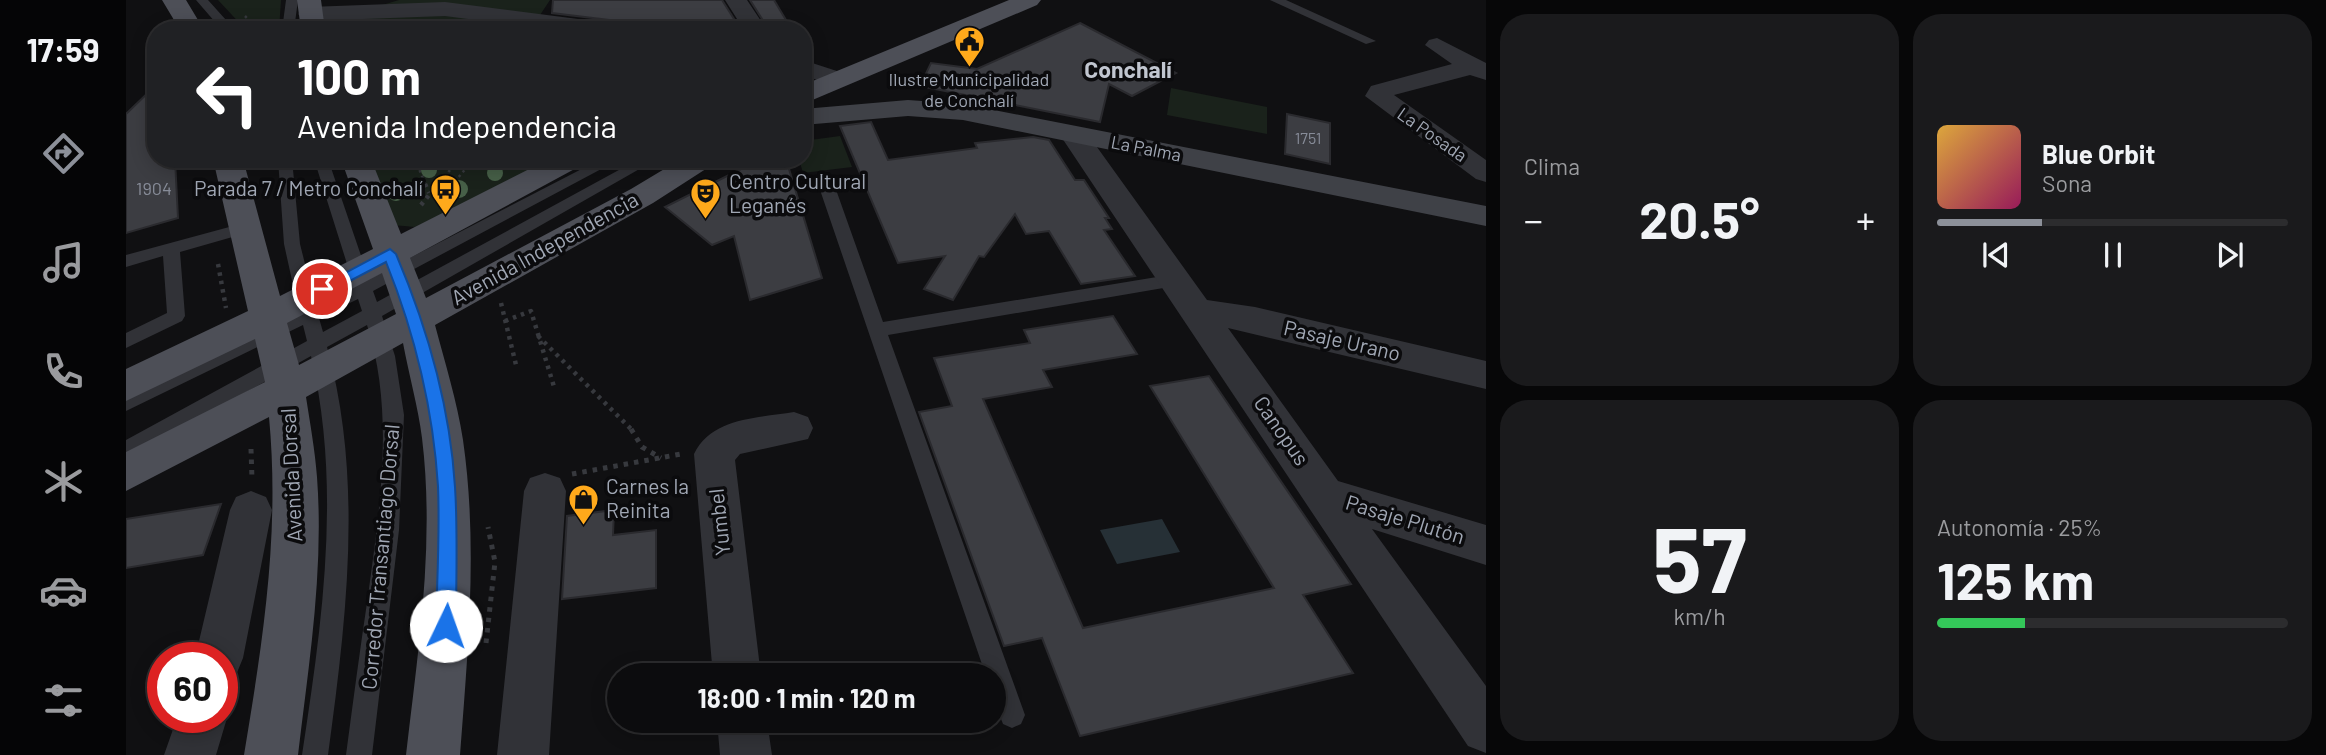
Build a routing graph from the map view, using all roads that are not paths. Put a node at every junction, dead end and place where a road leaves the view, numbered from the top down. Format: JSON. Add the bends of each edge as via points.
{"nodes":[{"id":1,"x":174,"y":0,"type":"edge"},
{"id":2,"x":202,"y":0,"type":"edge"},
{"id":3,"x":736,"y":0,"type":"edge"},
{"id":4,"x":995,"y":0,"type":"edge"},
{"id":5,"x":1029,"y":0,"type":"edge"},
{"id":6,"x":1276,"y":0,"type":"edge"},
{"id":7,"x":306,"y":11,"type":"edge"},
{"id":8,"x":187,"y":21,"type":"edge"},
{"id":9,"x":221,"y":21,"type":"edge"},
{"id":10,"x":539,"y":21,"type":"edge"},
{"id":11,"x":750,"y":21,"type":"edge"},
{"id":12,"x":1370,"y":41,"type":"dead end"},
{"id":13,"x":1437,"y":45,"type":"dead end"},
{"id":14,"x":1480,"y":70,"type":"edge"},
{"id":15,"x":812,"y":85,"type":"edge"},
{"id":16,"x":812,"y":85,"type":"edge"},
{"id":17,"x":812,"y":86,"type":"edge"},
{"id":18,"x":1074,"y":135,"type":"junction"},
{"id":19,"x":230,"y":168,"type":"edge"},
{"id":20,"x":286,"y":168,"type":"edge"},
{"id":21,"x":324,"y":168,"type":"edge"},
{"id":22,"x":358,"y":168,"type":"edge"},
{"id":23,"x":560,"y":168,"type":"edge"},
{"id":24,"x":599,"y":168,"type":"edge"},
{"id":25,"x":633,"y":168,"type":"edge"},
{"id":26,"x":682,"y":168,"type":"edge"},
{"id":27,"x":1486,"y":173,"type":"edge"},
{"id":28,"x":826,"y":184,"type":"dead end"},
{"id":29,"x":1486,"y":216,"type":"edge"},
{"id":30,"x":244,"y":228,"type":"junction"},
{"id":31,"x":171,"y":248,"type":"junction"},
{"id":32,"x":126,"y":261,"type":"edge"},
{"id":33,"x":361,"y":279,"type":"junction"},
{"id":34,"x":1175,"y":280,"type":"junction"},
{"id":35,"x":394,"y":298,"type":"junction"},
{"id":36,"x":306,"y":307,"type":"junction"},
{"id":37,"x":1198,"y":312,"type":"junction"},
{"id":38,"x":877,"y":330,"type":"junction"},
{"id":39,"x":126,"y":341,"type":"edge"},
{"id":40,"x":290,"y":353,"type":"junction"},
{"id":41,"x":1486,"y":375,"type":"edge"},
{"id":42,"x":126,"y":386,"type":"edge"},
{"id":43,"x":126,"y":402,"type":"edge"},
{"id":44,"x":794,"y":428,"type":"dead end"},
{"id":45,"x":126,"y":450,"type":"edge"},
{"id":46,"x":126,"y":473,"type":"edge"},
{"id":47,"x":545,"y":491,"type":"road end"},
{"id":48,"x":1325,"y":495,"type":"junction"},
{"id":49,"x":251,"y":510,"type":"dead end"},
{"id":50,"x":1486,"y":545,"type":"edge"},
{"id":51,"x":222,"y":642,"type":"edge"},
{"id":52,"x":737,"y":663,"type":"edge"},
{"id":53,"x":1012,"y":715,"type":"dead end"},
{"id":54,"x":1486,"y":728,"type":"edge"},
{"id":55,"x":197,"y":733,"type":"edge"},
{"id":56,"x":190,"y":755,"type":"edge"},
{"id":57,"x":271,"y":755,"type":"edge"},
{"id":58,"x":315,"y":755,"type":"edge"},
{"id":59,"x":359,"y":755,"type":"edge"},
{"id":60,"x":433,"y":755,"type":"edge"},
{"id":61,"x":523,"y":755,"type":"edge"}],
"edges":[{"from":1,"to":8,"type":"main road"},
{"from":2,"to":9,"type":"lane"},
{"from":3,"to":11,"type":"street"},
{"from":4,"to":15,"type":"main road"},
{"from":5,"to":16,"type":"main road"},
{"from":6,"to":12,"type":"lane"},
{"from":7,"to":10,"type":"street","via":[[445,9]]},
{"from":13,"to":14,"type":"street"},
{"from":14,"to":27,"type":"street","name":"La Posada","via":[[1380,91],[1378,96]]},
{"from":17,"to":18,"type":"main road","name":"La Palma"},
{"from":18,"to":29,"type":"main road","name":"La Palma"},
{"from":18,"to":34,"type":"street","name":"Canopus"},
{"from":19,"to":30,"type":"main road","name":"Avenida Dorsal"},
{"from":20,"to":36,"type":"lane","via":[[290,237]]},
{"from":21,"to":33,"type":"lane","name":"Corredor Transantiago Dorsal"},
{"from":22,"to":35,"type":"main road"},
{"from":23,"to":35,"type":"main road","name":"Avenida Independencia"},
{"from":24,"to":35,"type":"lane"},
{"from":25,"to":35,"type":"lane"},
{"from":26,"to":35,"type":"main road","name":"Avenida Independencia"},
{"from":28,"to":38,"type":"lane"},
{"from":30,"to":31,"type":"lane"},
{"from":30,"to":40,"type":"main road","name":"Avenida Dorsal"},
{"from":31,"to":32,"type":"lane"},
{"from":31,"to":39,"type":"lane","via":[[176,316]]},
{"from":33,"to":35,"type":"main road","name":"Avenida Independencia"},
{"from":33,"to":35,"type":"lane","name":"Corredor Transantiago Dorsal"},
{"from":33,"to":36,"type":"main road","name":"Avenida Independencia"},
{"from":34,"to":37,"type":"street","name":"Canopus"},
{"from":34,"to":38,"type":"lane"},
{"from":35,"to":40,"type":"main road","name":"Avenida Independencia"},
{"from":35,"to":59,"type":"lane","name":"Corredor Transantiago Dorsal","via":[[393,481]]},
{"from":35,"to":60,"type":"main road","via":[[433,388],[446,486],[448,599]]},
{"from":36,"to":40,"type":"main road","name":"Avenida Independencia"},
{"from":37,"to":41,"type":"street","name":"Pasaje Urano","via":[[1255,320]]},
{"from":37,"to":48,"type":"street","name":"Canopus"},
{"from":38,"to":53,"type":"lane"},
{"from":40,"to":42,"type":"main road","name":"Avenida Independencia"},
{"from":40,"to":43,"type":"lane"},
{"from":40,"to":45,"type":"lane"},
{"from":40,"to":46,"type":"main road","name":"Avenida Independencia"},
{"from":40,"to":57,"type":"main road","name":"Avenida Dorsal","via":[[296,546]]},
{"from":40,"to":58,"type":"lane","via":[[334,435],[330,629]]},
{"from":44,"to":52,"type":"street","name":"Yumbel","via":[[729,440],[718,447],[713,460]]},
{"from":47,"to":61,"type":"street"},
{"from":48,"to":50,"type":"street","name":"Pasaje Plutón"},
{"from":48,"to":54,"type":"street","name":"Canopus"},
{"from":49,"to":51,"type":"street","name":"Avenida Dorsal"},
{"from":55,"to":56,"type":"street"}]}
